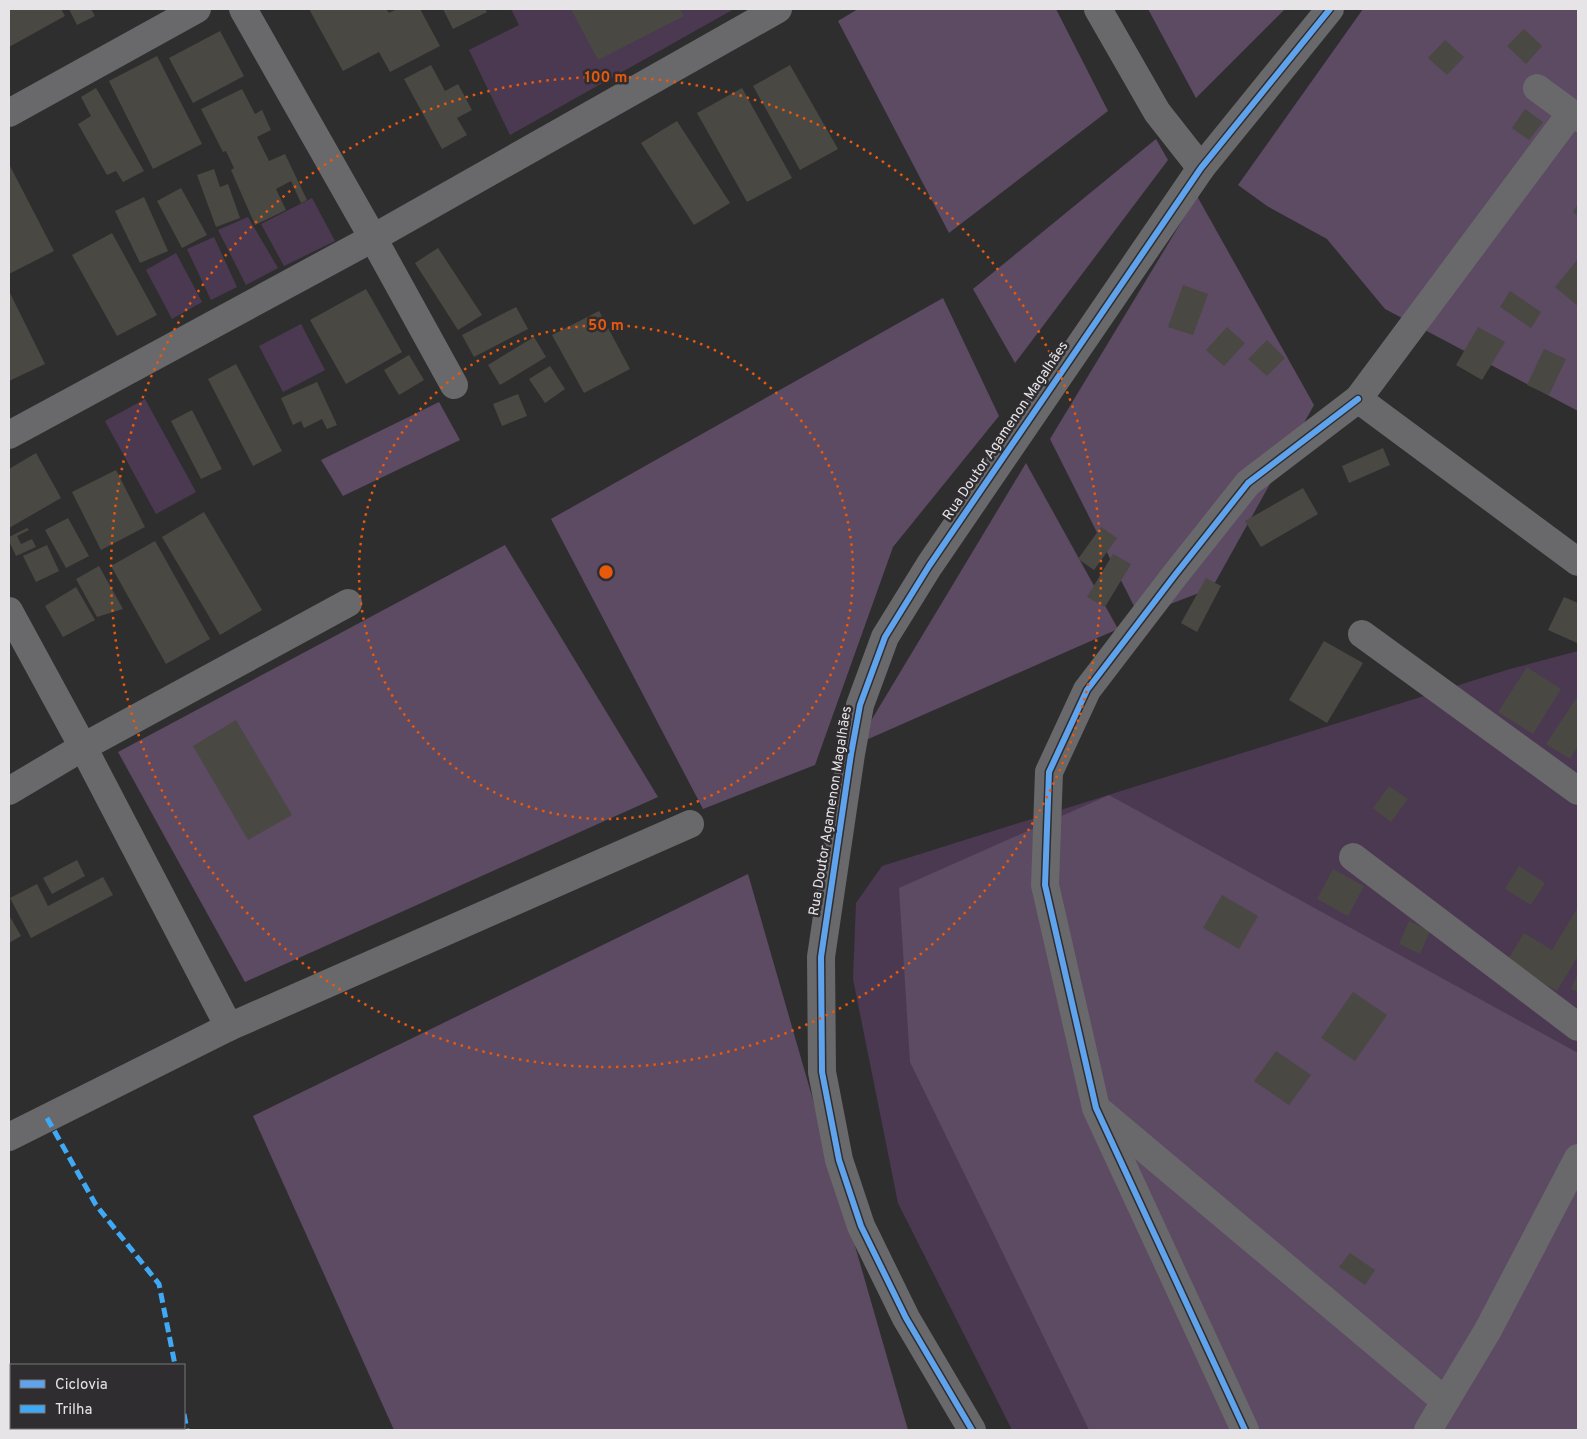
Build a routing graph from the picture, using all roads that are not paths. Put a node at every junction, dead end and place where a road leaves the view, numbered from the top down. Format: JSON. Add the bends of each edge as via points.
{"nodes":[{"id":1,"x":197,"y":9,"type":"edge"},
{"id":2,"x":242,"y":9,"type":"edge"},
{"id":3,"x":778,"y":9,"type":"edge"},
{"id":4,"x":1098,"y":9,"type":"edge"},
{"id":5,"x":1330,"y":9,"type":"edge"},
{"id":6,"x":1537,"y":88,"type":"dead end"},
{"id":7,"x":9,"y":113,"type":"edge"},
{"id":8,"x":1575,"y":116,"type":"edge"},
{"id":9,"x":1201,"y":168,"type":"junction"},
{"id":10,"x":373,"y":238,"type":"junction"},
{"id":11,"x":454,"y":385,"type":"dead end"},
{"id":12,"x":1358,"y":400,"type":"junction"},
{"id":13,"x":9,"y":435,"type":"edge"},
{"id":14,"x":1578,"y":562,"type":"edge"},
{"id":15,"x":348,"y":603,"type":"dead end"},
{"id":16,"x":9,"y":611,"type":"edge"},
{"id":17,"x":1362,"y":634,"type":"dead end"},
{"id":18,"x":83,"y":747,"type":"junction"},
{"id":19,"x":9,"y":790,"type":"edge"},
{"id":20,"x":1578,"y":791,"type":"edge"},
{"id":21,"x":690,"y":824,"type":"dead end"},
{"id":22,"x":1353,"y":857,"type":"dead end"},
{"id":23,"x":229,"y":1027,"type":"junction"},
{"id":24,"x":1578,"y":1027,"type":"edge"},
{"id":25,"x":1096,"y":1108,"type":"junction"},
{"id":26,"x":9,"y":1137,"type":"edge"},
{"id":27,"x":1578,"y":1158,"type":"edge"},
{"id":28,"x":1445,"y":1401,"type":"junction"},
{"id":29,"x":972,"y":1430,"type":"edge"},
{"id":30,"x":1245,"y":1430,"type":"edge"},
{"id":31,"x":1428,"y":1430,"type":"edge"}],
"edges":[{"from":1,"to":7,"type":"street"},
{"from":2,"to":10,"type":"street"},
{"from":3,"to":10,"type":"street"},
{"from":4,"to":9,"type":"street","via":[[1157,112]]},
{"from":5,"to":9,"type":"street","name":"Rua Doutor Agamenon Magalhães"},
{"from":6,"to":8,"type":"street"},
{"from":8,"to":12,"type":"street"},
{"from":9,"to":29,"type":"street","name":"Rua Doutor Agamenon Magalhães","via":[[929,566],[885,637],[860,705],[852,744],[821,957],[822,1072],[839,1160],[861,1226],[906,1318]]},
{"from":10,"to":11,"type":"street"},
{"from":10,"to":13,"type":"street"},
{"from":12,"to":14,"type":"street"},
{"from":12,"to":25,"type":"street","via":[[1248,484],[1087,690],[1049,772],[1045,885]]},
{"from":15,"to":18,"type":"street"},
{"from":16,"to":18,"type":"street"},
{"from":17,"to":20,"type":"street"},
{"from":18,"to":19,"type":"street"},
{"from":18,"to":23,"type":"street"},
{"from":21,"to":23,"type":"street"},
{"from":22,"to":24,"type":"street"},
{"from":23,"to":26,"type":"street"},
{"from":25,"to":28,"type":"street"},
{"from":25,"to":30,"type":"street"},
{"from":27,"to":28,"type":"street","via":[[1488,1330]]},
{"from":28,"to":31,"type":"street"}]}
